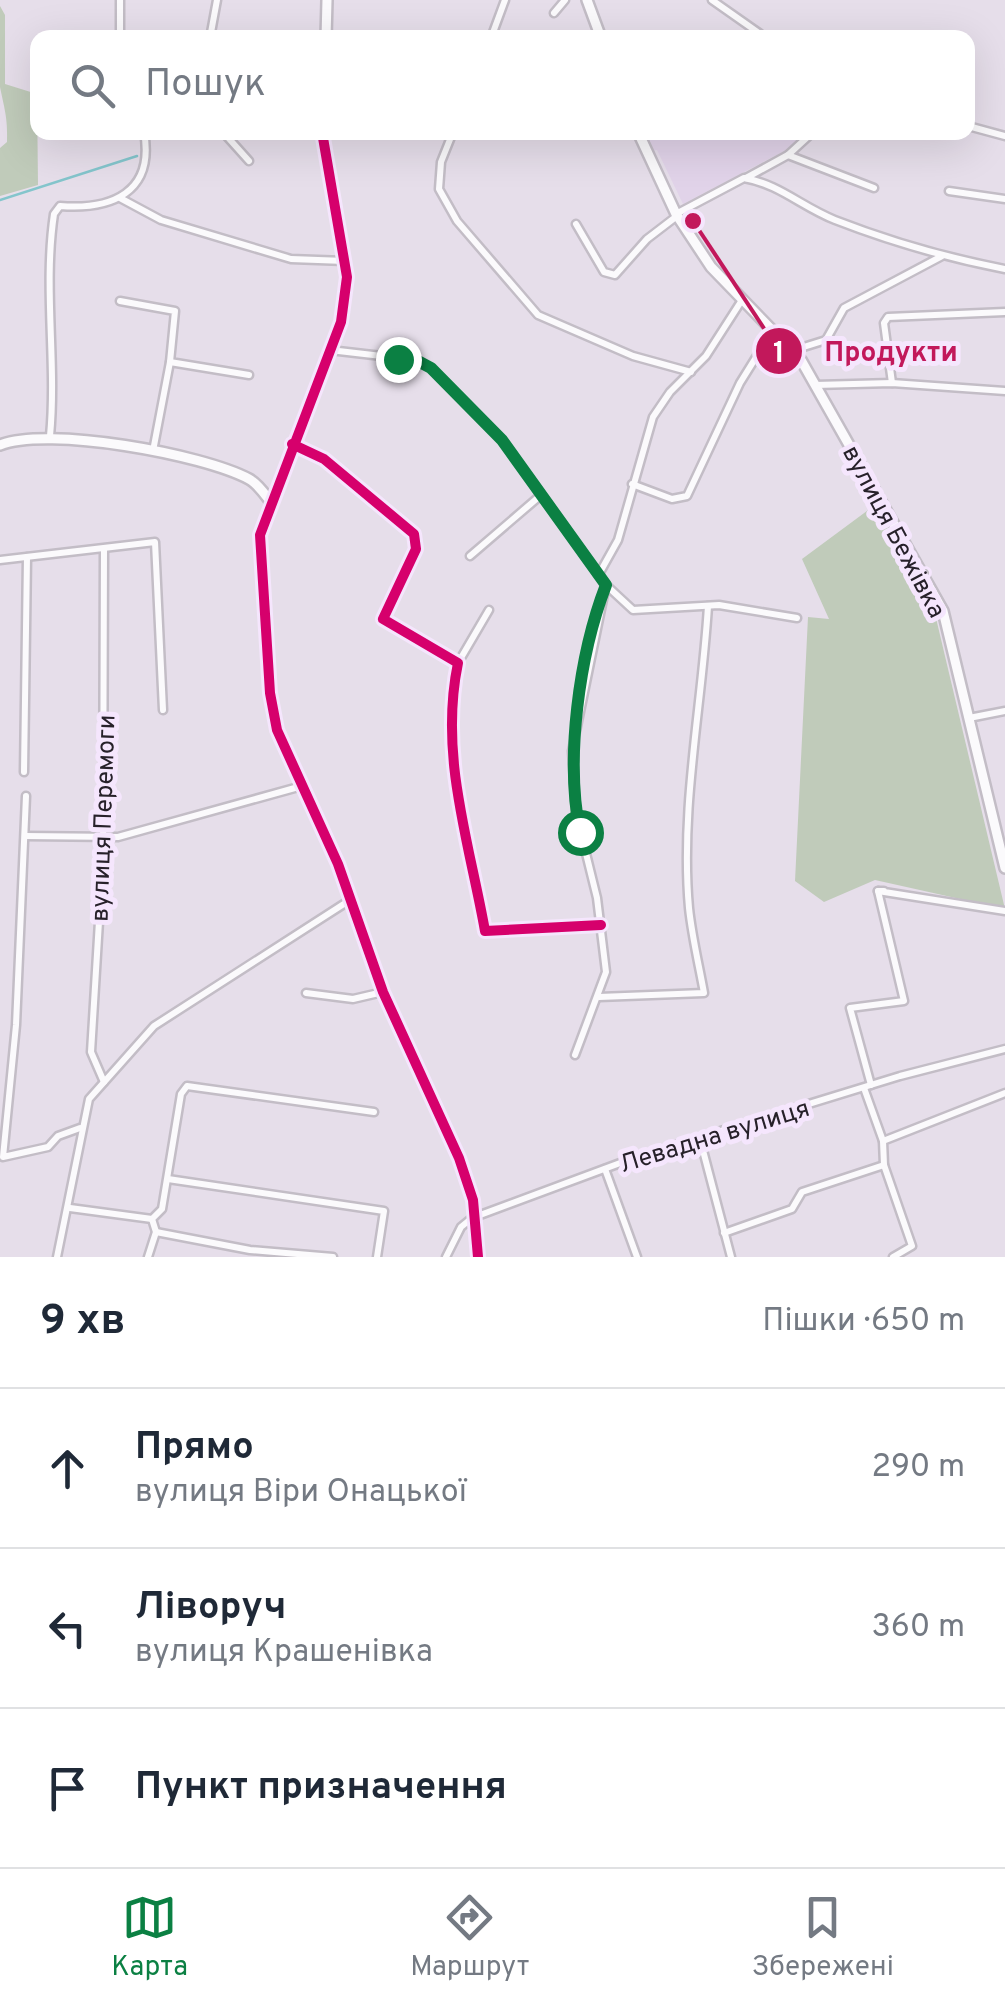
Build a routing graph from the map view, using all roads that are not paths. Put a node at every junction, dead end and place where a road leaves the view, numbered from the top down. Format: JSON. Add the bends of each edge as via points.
{"nodes":[{"id":1,"x":120,"y":0,"type":"edge"},
{"id":2,"x":217,"y":0,"type":"edge"},
{"id":3,"x":326,"y":0,"type":"edge"},
{"id":4,"x":505,"y":0,"type":"edge"},
{"id":5,"x":565,"y":0,"type":"edge"},
{"id":6,"x":587,"y":0,"type":"edge"},
{"id":7,"x":712,"y":0,"type":"edge"},
{"id":8,"x":554,"y":13,"type":"dead end"},
{"id":9,"x":120,"y":30,"type":"edge"},
{"id":10,"x":211,"y":30,"type":"edge"},
{"id":11,"x":326,"y":30,"type":"edge"},
{"id":12,"x":494,"y":30,"type":"edge"},
{"id":13,"x":599,"y":30,"type":"edge"},
{"id":14,"x":755,"y":30,"type":"edge"},
{"id":15,"x":975,"y":128,"type":"edge"},
{"id":16,"x":1005,"y":136,"type":"edge"},
{"id":17,"x":146,"y":140,"type":"edge"},
{"id":18,"x":230,"y":140,"type":"edge"},
{"id":19,"x":323,"y":140,"type":"edge"},
{"id":20,"x":450,"y":140,"type":"edge"},
{"id":21,"x":642,"y":140,"type":"edge"},
{"id":22,"x":804,"y":140,"type":"edge"},
{"id":23,"x":788,"y":155,"type":"junction"},
{"id":24,"x":249,"y":161,"type":"dead end"},
{"id":25,"x":744,"y":178,"type":"junction"},
{"id":26,"x":874,"y":188,"type":"dead end"},
{"id":27,"x":949,"y":191,"type":"dead end"},
{"id":28,"x":120,"y":198,"type":"junction"},
{"id":29,"x":1005,"y":199,"type":"edge"},
{"id":30,"x":677,"y":215,"type":"junction"},
{"id":31,"x":576,"y":224,"type":"dead end"},
{"id":32,"x":944,"y":256,"type":"junction"},
{"id":33,"x":345,"y":261,"type":"junction"},
{"id":34,"x":1005,"y":269,"type":"edge"},
{"id":35,"x":743,"y":299,"type":"junction"},
{"id":36,"x":120,"y":301,"type":"dead end"},
{"id":37,"x":1005,"y":312,"type":"edge"},
{"id":38,"x":773,"y":329,"type":"junction"},
{"id":39,"x":328,"y":350,"type":"junction"},
{"id":40,"x":794,"y":350,"type":"junction"},
{"id":41,"x":170,"y":362,"type":"junction"},
{"id":42,"x":691,"y":372,"type":"junction"},
{"id":43,"x":249,"y":375,"type":"dead end"},
{"id":44,"x":892,"y":383,"type":"junction"},
{"id":45,"x":814,"y":384,"type":"junction"},
{"id":46,"x":1005,"y":391,"type":"edge"},
{"id":47,"x":50,"y":436,"type":"junction"},
{"id":48,"x":292,"y":444,"type":"junction"},
{"id":49,"x":0,"y":445,"type":"edge"},
{"id":50,"x":153,"y":450,"type":"junction"},
{"id":51,"x":632,"y":484,"type":"junction"},
{"id":52,"x":540,"y":495,"type":"junction"},
{"id":53,"x":270,"y":501,"type":"junction"},
{"id":54,"x":104,"y":549,"type":"junction"},
{"id":55,"x":470,"y":556,"type":"dead end"},
{"id":56,"x":27,"y":557,"type":"junction"},
{"id":57,"x":0,"y":560,"type":"edge"},
{"id":58,"x":599,"y":574,"type":"junction"},
{"id":59,"x":606,"y":585,"type":"junction"},
{"id":60,"x":708,"y":606,"type":"junction"},
{"id":61,"x":489,"y":610,"type":"dead end"},
{"id":62,"x":797,"y":618,"type":"dead end"},
{"id":63,"x":458,"y":663,"type":"junction"},
{"id":64,"x":163,"y":710,"type":"dead end"},
{"id":65,"x":1005,"y":711,"type":"edge"},
{"id":66,"x":969,"y":718,"type":"junction"},
{"id":67,"x":24,"y":772,"type":"dead end"},
{"id":68,"x":303,"y":786,"type":"junction"},
{"id":69,"x":26,"y":796,"type":"dead end"},
{"id":70,"x":25,"y":836,"type":"junction"},
{"id":71,"x":103,"y":838,"type":"junction"},
{"id":72,"x":1005,"y":868,"type":"edge"},
{"id":73,"x":351,"y":900,"type":"junction"},
{"id":74,"x":1005,"y":911,"type":"edge"},
{"id":75,"x":601,"y":926,"type":"junction"},
{"id":76,"x":383,"y":992,"type":"junction"},
{"id":77,"x":306,"y":994,"type":"dead end"},
{"id":78,"x":599,"y":997,"type":"junction"},
{"id":79,"x":1005,"y":1049,"type":"edge"},
{"id":80,"x":575,"y":1055,"type":"dead end"},
{"id":81,"x":104,"y":1082,"type":"junction"},
{"id":82,"x":868,"y":1086,"type":"junction"},
{"id":83,"x":1005,"y":1094,"type":"edge"},
{"id":84,"x":374,"y":1112,"type":"dead end"},
{"id":85,"x":81,"y":1127,"type":"junction"},
{"id":86,"x":700,"y":1139,"type":"junction"},
{"id":87,"x":884,"y":1141,"type":"junction"},
{"id":88,"x":2,"y":1157,"type":"edge"},
{"id":89,"x":884,"y":1165,"type":"junction"},
{"id":90,"x":605,"y":1169,"type":"junction"},
{"id":91,"x":168,"y":1179,"type":"junction"},
{"id":92,"x":70,"y":1208,"type":"junction"},
{"id":93,"x":476,"y":1216,"type":"junction"},
{"id":94,"x":152,"y":1219,"type":"junction"},
{"id":95,"x":156,"y":1232,"type":"junction"},
{"id":96,"x":724,"y":1233,"type":"junction"},
{"id":97,"x":56,"y":1257,"type":"edge"},
{"id":98,"x":148,"y":1257,"type":"edge"},
{"id":99,"x":333,"y":1257,"type":"edge"},
{"id":100,"x":377,"y":1257,"type":"edge"},
{"id":101,"x":446,"y":1257,"type":"edge"},
{"id":102,"x":478,"y":1257,"type":"edge"},
{"id":103,"x":637,"y":1257,"type":"edge"},
{"id":104,"x":732,"y":1257,"type":"edge"},
{"id":105,"x":893,"y":1257,"type":"edge"}],
"edges":[{"from":1,"to":9,"type":"street"},
{"from":2,"to":10,"type":"street"},
{"from":3,"to":11,"type":"street"},
{"from":4,"to":12,"type":"street"},
{"from":5,"to":8,"type":"street"},
{"from":6,"to":13,"type":"street"},
{"from":7,"to":14,"type":"street"},
{"from":15,"to":16,"type":"street"},
{"from":17,"to":28,"type":"street","via":[[142,169]]},
{"from":18,"to":24,"type":"street"},
{"from":19,"to":33,"type":"street"},
{"from":20,"to":42,"type":"street","via":[[439,188],[457,221],[538,315],[633,356]]},
{"from":21,"to":30,"type":"street","name":"вулиця Бежівка"},
{"from":22,"to":23,"type":"street"},
{"from":23,"to":25,"type":"street"},
{"from":23,"to":26,"type":"street"},
{"from":25,"to":30,"type":"street"},
{"from":25,"to":32,"type":"street","via":[[780,188],[835,220]]},
{"from":27,"to":29,"type":"street"},
{"from":28,"to":33,"type":"street","via":[[162,220],[291,259]]},
{"from":28,"to":47,"type":"street","via":[[94,208],[60,206],[54,214]]},
{"from":30,"to":31,"type":"street","via":[[615,276],[604,272]]},
{"from":30,"to":35,"type":"street","name":"вулиця Бежівка","via":[[711,268]]},
{"from":32,"to":34,"type":"street"},
{"from":32,"to":40,"type":"street","via":[[852,302],[826,340]]},
{"from":33,"to":39,"type":"street","via":[[340,322]]},
{"from":35,"to":38,"type":"street","name":"вулиця Бежівка"},
{"from":35,"to":42,"type":"street"},
{"from":36,"to":41,"type":"street","via":[[175,311]]},
{"from":37,"to":44,"type":"street","via":[[888,317]]},
{"from":38,"to":40,"type":"street","name":"вулиця Бежівка"},
{"from":38,"to":51,"type":"street","via":[[687,496],[672,499]]},
{"from":39,"to":48,"type":"street"},
{"from":39,"to":52,"type":"street","via":[[416,360],[431,368],[502,440]]},
{"from":40,"to":45,"type":"street","name":"вулиця Бежівка"},
{"from":41,"to":43,"type":"street"},
{"from":41,"to":50,"type":"street"},
{"from":42,"to":51,"type":"street","via":[[653,417]]},
{"from":44,"to":45,"type":"street"},
{"from":44,"to":46,"type":"street"},
{"from":45,"to":66,"type":"street","name":"вулиця Бежівка","via":[[943,611]]},
{"from":47,"to":49,"type":"street"},
{"from":47,"to":50,"type":"street"},
{"from":48,"to":53,"type":"street"},
{"from":48,"to":63,"type":"street","via":[[324,459],[414,534],[416,548],[383,620]]},
{"from":50,"to":53,"type":"street","via":[[239,475]]},
{"from":51,"to":58,"type":"street","via":[[618,540]]},
{"from":52,"to":55,"type":"street"},
{"from":52,"to":58,"type":"street"},
{"from":53,"to":68,"type":"street","via":[[259,560],[270,693]]},
{"from":54,"to":56,"type":"street"},
{"from":54,"to":64,"type":"street","via":[[155,542]]},
{"from":54,"to":71,"type":"street","name":"вулиця Перемоги"},
{"from":56,"to":57,"type":"street"},
{"from":56,"to":67,"type":"street"},
{"from":58,"to":59,"type":"street"},
{"from":59,"to":60,"type":"street","via":[[640,612]]},
{"from":59,"to":75,"type":"street","via":[[572,751],[576,813]]},
{"from":60,"to":62,"type":"street"},
{"from":60,"to":78,"type":"street","via":[[688,862],[704,992]]},
{"from":61,"to":63,"type":"street"},
{"from":63,"to":75,"type":"street","via":[[452,770],[485,931]]},
{"from":65,"to":66,"type":"street"},
{"from":66,"to":72,"type":"street","name":"вулиця Бежівка"},
{"from":68,"to":71,"type":"street"},
{"from":68,"to":73,"type":"street"},
{"from":69,"to":70,"type":"street"},
{"from":70,"to":71,"type":"street"},
{"from":70,"to":88,"type":"street","via":[[14,1064]]},
{"from":71,"to":81,"type":"street","name":"вулиця Перемоги","via":[[91,1052]]},
{"from":73,"to":76,"type":"street"},
{"from":73,"to":81,"type":"street","via":[[154,1026]]},
{"from":74,"to":82,"type":"street","via":[[881,891],[904,1001],[850,1008]]},
{"from":75,"to":78,"type":"street","via":[[606,972]]},
{"from":76,"to":77,"type":"street","via":[[353,999]]},
{"from":76,"to":93,"type":"street","via":[[459,1158]]},
{"from":78,"to":80,"type":"street"},
{"from":79,"to":82,"type":"street","name":"Левадна вулиця"},
{"from":81,"to":85,"type":"street","via":[[89,1099]]},
{"from":82,"to":86,"type":"street","name":"Левадна вулиця"},
{"from":82,"to":87,"type":"street"},
{"from":83,"to":87,"type":"street"},
{"from":84,"to":91,"type":"street","via":[[186,1086]]},
{"from":85,"to":88,"type":"street","via":[[48,1147]]},
{"from":85,"to":92,"type":"street"},
{"from":86,"to":90,"type":"street","name":"Левадна вулиця"},
{"from":86,"to":96,"type":"street"},
{"from":87,"to":89,"type":"street"},
{"from":89,"to":96,"type":"street","via":[[802,1192],[792,1209]]},
{"from":89,"to":105,"type":"street","via":[[912,1246]]},
{"from":90,"to":93,"type":"street","name":"Левадна вулиця"},
{"from":90,"to":103,"type":"street"},
{"from":91,"to":94,"type":"street","via":[[162,1210]]},
{"from":91,"to":100,"type":"street","via":[[384,1211]]},
{"from":92,"to":94,"type":"street"},
{"from":92,"to":97,"type":"street"},
{"from":93,"to":101,"type":"street"},
{"from":93,"to":102,"type":"street"},
{"from":94,"to":95,"type":"street"},
{"from":95,"to":98,"type":"street"},
{"from":95,"to":99,"type":"street"},
{"from":96,"to":104,"type":"street"}]}
